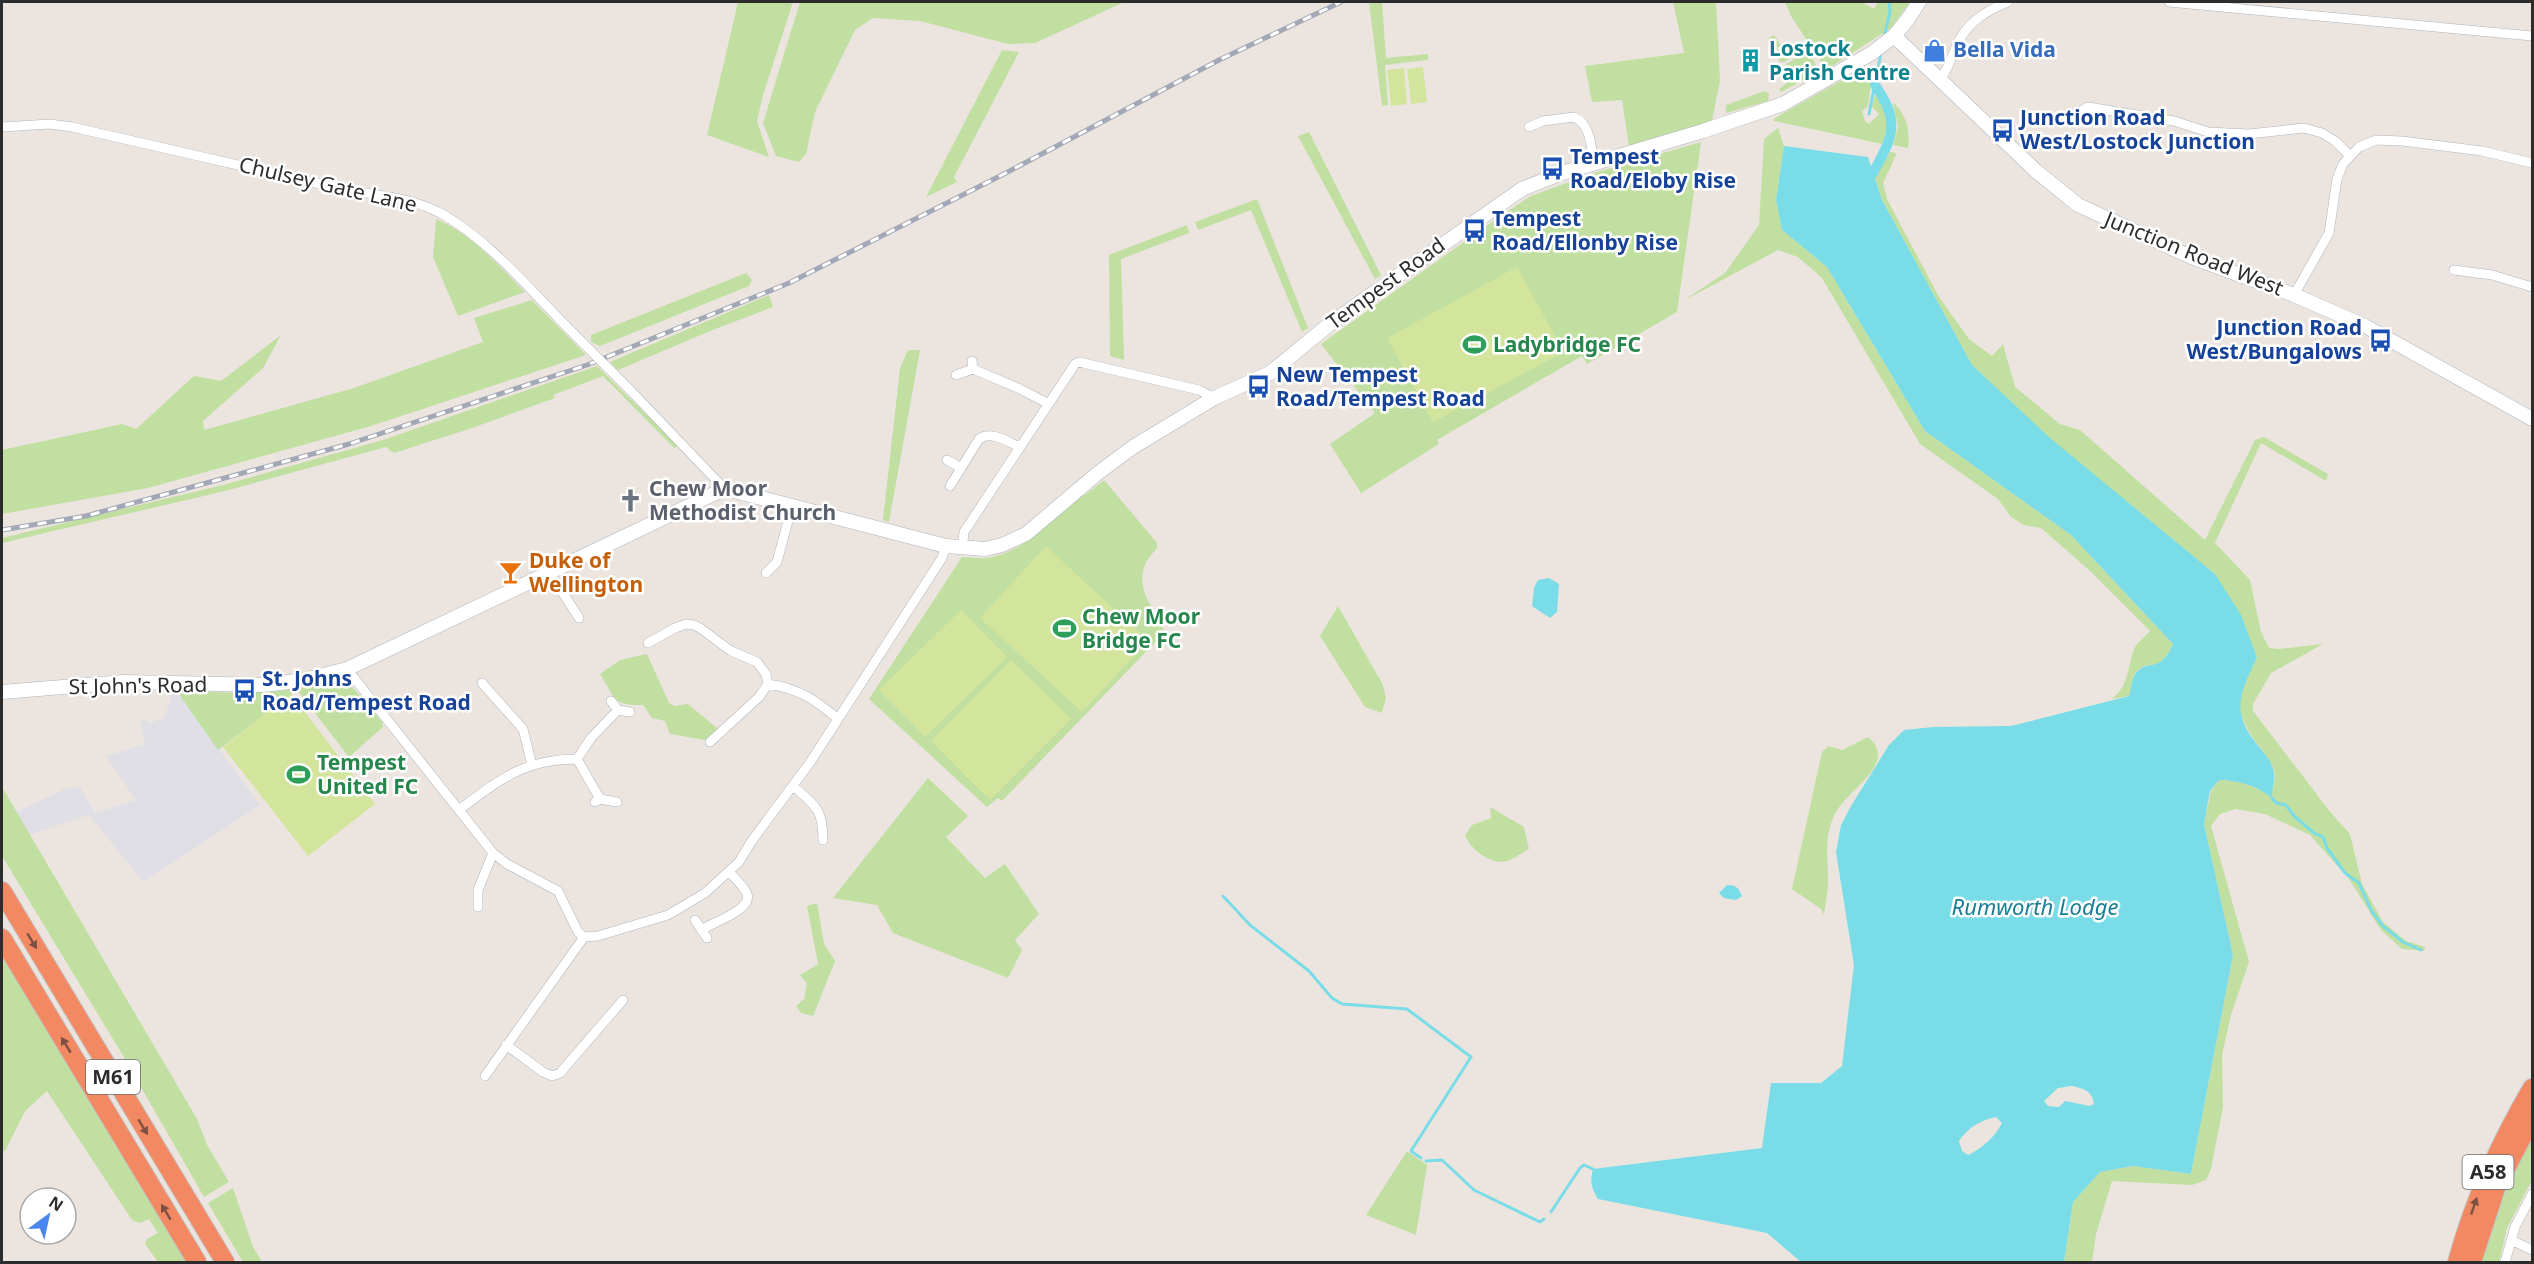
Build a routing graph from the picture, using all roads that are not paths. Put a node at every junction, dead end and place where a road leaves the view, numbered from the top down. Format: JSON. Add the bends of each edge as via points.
{"nodes":[{"id":1,"x":1919,"y":2,"type":"edge"},
{"id":2,"x":2007,"y":2,"type":"edge"},
{"id":3,"x":2169,"y":2,"type":"edge"},
{"id":4,"x":1894,"y":36,"type":"junction"},
{"id":5,"x":2532,"y":36,"type":"edge"},
{"id":6,"x":1940,"y":80,"type":"junction"},
{"id":7,"x":2068,"y":122,"type":"dead end"},
{"id":8,"x":1529,"y":126,"type":"dead end"},
{"id":9,"x":2,"y":127,"type":"edge"},
{"id":10,"x":2349,"y":155,"type":"junction"},
{"id":11,"x":1594,"y":162,"type":"junction"},
{"id":12,"x":2532,"y":163,"type":"edge"},
{"id":13,"x":2454,"y":270,"type":"dead end"},
{"id":14,"x":2532,"y":287,"type":"edge"},
{"id":15,"x":2294,"y":295,"type":"junction"},
{"id":16,"x":956,"y":375,"type":"dead end"},
{"id":17,"x":1214,"y":398,"type":"junction"},
{"id":18,"x":1048,"y":404,"type":"junction"},
{"id":19,"x":2532,"y":419,"type":"edge"},
{"id":20,"x":1020,"y":447,"type":"junction"},
{"id":21,"x":947,"y":460,"type":"dead end"},
{"id":22,"x":961,"y":468,"type":"junction"},
{"id":23,"x":950,"y":486,"type":"dead end"},
{"id":24,"x":722,"y":490,"type":"junction"},
{"id":25,"x":792,"y":506,"type":"junction"},
{"id":26,"x":946,"y":546,"type":"junction"},
{"id":27,"x":962,"y":549,"type":"junction"},
{"id":28,"x":777,"y":562,"type":"junction"},
{"id":29,"x":782,"y":572,"type":"dead end"},
{"id":30,"x":550,"y":573,"type":"junction"},
{"id":31,"x":766,"y":573,"type":"dead end"},
{"id":32,"x":579,"y":618,"type":"dead end"},
{"id":33,"x":648,"y":642,"type":"dead end"},
{"id":34,"x":347,"y":669,"type":"junction"},
{"id":35,"x":482,"y":683,"type":"dead end"},
{"id":36,"x":768,"y":684,"type":"junction"},
{"id":37,"x":2,"y":692,"type":"edge"},
{"id":38,"x":611,"y":701,"type":"dead end"},
{"id":39,"x":618,"y":710,"type":"junction"},
{"id":40,"x":630,"y":712,"type":"dead end"},
{"id":41,"x":838,"y":719,"type":"junction"},
{"id":42,"x":711,"y":742,"type":"dead end"},
{"id":43,"x":577,"y":759,"type":"junction"},
{"id":44,"x":532,"y":765,"type":"junction"},
{"id":45,"x":793,"y":786,"type":"junction"},
{"id":46,"x":617,"y":802,"type":"dead end"},
{"id":47,"x":459,"y":810,"type":"junction"},
{"id":48,"x":823,"y":840,"type":"dead end"},
{"id":49,"x":493,"y":853,"type":"junction"},
{"id":50,"x":729,"y":872,"type":"junction"},
{"id":51,"x":2,"y":891,"type":"edge"},
{"id":52,"x":478,"y":907,"type":"dead end"},
{"id":53,"x":695,"y":920,"type":"dead end"},
{"id":54,"x":584,"y":937,"type":"junction"},
{"id":55,"x":2,"y":938,"type":"edge"},
{"id":56,"x":622,"y":1000,"type":"dead end"},
{"id":57,"x":506,"y":1045,"type":"junction"},
{"id":58,"x":485,"y":1076,"type":"dead end"},
{"id":59,"x":2532,"y":1088,"type":"edge"},
{"id":60,"x":2532,"y":1118,"type":"edge"},
{"id":61,"x":2532,"y":1194,"type":"edge"},
{"id":62,"x":2511,"y":1240,"type":"junction"},
{"id":63,"x":2532,"y":1250,"type":"edge"},
{"id":64,"x":196,"y":1263,"type":"edge"},
{"id":65,"x":225,"y":1263,"type":"edge"},
{"id":66,"x":2457,"y":1263,"type":"edge"},
{"id":67,"x":2472,"y":1263,"type":"edge"},
{"id":68,"x":2505,"y":1263,"type":"edge"}],
"edges":[{"from":1,"to":4,"type":"street","name":"Tempest Road"},
{"from":2,"to":6,"type":"street","via":[[1977,17],[1966,29]]},
{"from":3,"to":5,"type":"street"},
{"from":4,"to":6,"type":"street","name":"Junction Road West"},
{"from":4,"to":11,"type":"street","name":"Tempest Road","via":[[1872,53],[1771,110]]},
{"from":6,"to":15,"type":"street","name":"Junction Road West","via":[[2078,205],[2191,257]]},
{"from":7,"to":10,"type":"street","via":[[2088,107],[2174,121],[2208,132],[2249,134],[2304,128],[2328,137]]},
{"from":8,"to":11,"type":"street","via":[[1579,118],[1588,130]]},
{"from":9,"to":24,"type":"street","name":"Chulsey Gate Lane","bridge":true,"via":[[72,127],[337,188],[402,199],[449,218],[480,241],[571,331]]},
{"from":10,"to":12,"type":"street","via":[[2376,141],[2402,141],[2482,151]]},
{"from":10,"to":15,"type":"street","via":[[2337,179],[2329,233]]},
{"from":11,"to":17,"type":"street","name":"Tempest Road","via":[[1539,181],[1504,200],[1330,323],[1270,373]]},
{"from":13,"to":14,"type":"street","via":[[2492,275]]},
{"from":15,"to":19,"type":"street","name":"Junction Road West","via":[[2365,326]]},
{"from":16,"to":18,"type":"street","via":[[972,365]]},
{"from":17,"to":18,"type":"street","via":[[1199,390],[1079,362]]},
{"from":17,"to":27,"type":"street","name":"Tempest Road","via":[[1106,466],[1026,534],[985,549]]},
{"from":18,"to":20,"type":"street"},
{"from":20,"to":22,"type":"street","via":[[984,435]]},
{"from":20,"to":27,"type":"street","via":[[964,532]]},
{"from":21,"to":22,"type":"street"},
{"from":22,"to":23,"type":"street"},
{"from":24,"to":25,"type":"street"},
{"from":24,"to":30,"type":"street","name":"St John's Road"},
{"from":25,"to":26,"type":"street"},
{"from":25,"to":28,"type":"street"},
{"from":26,"to":27,"type":"street","name":"Tempest Road"},
{"from":26,"to":41,"type":"street"},
{"from":28,"to":29,"type":"street"},
{"from":28,"to":31,"type":"street"},
{"from":30,"to":32,"type":"street"},
{"from":30,"to":34,"type":"street","name":"St John's Road"},
{"from":33,"to":36,"type":"street","via":[[675,628],[694,625],[731,651],[757,662]]},
{"from":34,"to":37,"type":"street","name":"St John's Road","via":[[264,685],[124,682]]},
{"from":34,"to":47,"type":"street"},
{"from":35,"to":44,"type":"street","via":[[494,690],[523,729]]},
{"from":36,"to":41,"type":"street","via":[[810,696]]},
{"from":36,"to":42,"type":"street"},
{"from":38,"to":39,"type":"street"},
{"from":39,"to":40,"type":"street"},
{"from":39,"to":43,"type":"street"},
{"from":41,"to":45,"type":"street"},
{"from":43,"to":44,"type":"street"},
{"from":43,"to":46,"type":"street","via":[[598,800]]},
{"from":44,"to":47,"type":"street","via":[[501,778]]},
{"from":45,"to":48,"type":"street","via":[[818,807],[826,820]]},
{"from":45,"to":50,"type":"street"},
{"from":47,"to":49,"type":"street"},
{"from":49,"to":52,"type":"street","via":[[478,890]]},
{"from":49,"to":54,"type":"street","via":[[558,891],[573,927]]},
{"from":50,"to":53,"type":"street","via":[[747,893],[742,907],[704,934]]},
{"from":50,"to":54,"type":"street","via":[[688,905],[668,915]]},
{"from":51,"to":65,"type":"highway","number":"M61","one_way":true},
{"from":54,"to":57,"type":"street"},
{"from":64,"to":55,"type":"highway","number":"M61","one_way":true},
{"from":56,"to":57,"type":"street","via":[[560,1073],[552,1076],[543,1072]]},
{"from":57,"to":58,"type":"street"},
{"from":66,"to":59,"type":"highway","number":"A58","one_way":true,"via":[[2484,1181]]},
{"from":60,"to":67,"type":"highway","number":"A58","via":[[2496,1188]]},
{"from":61,"to":62,"type":"street"},
{"from":62,"to":63,"type":"street"},
{"from":62,"to":68,"type":"street"}]}
